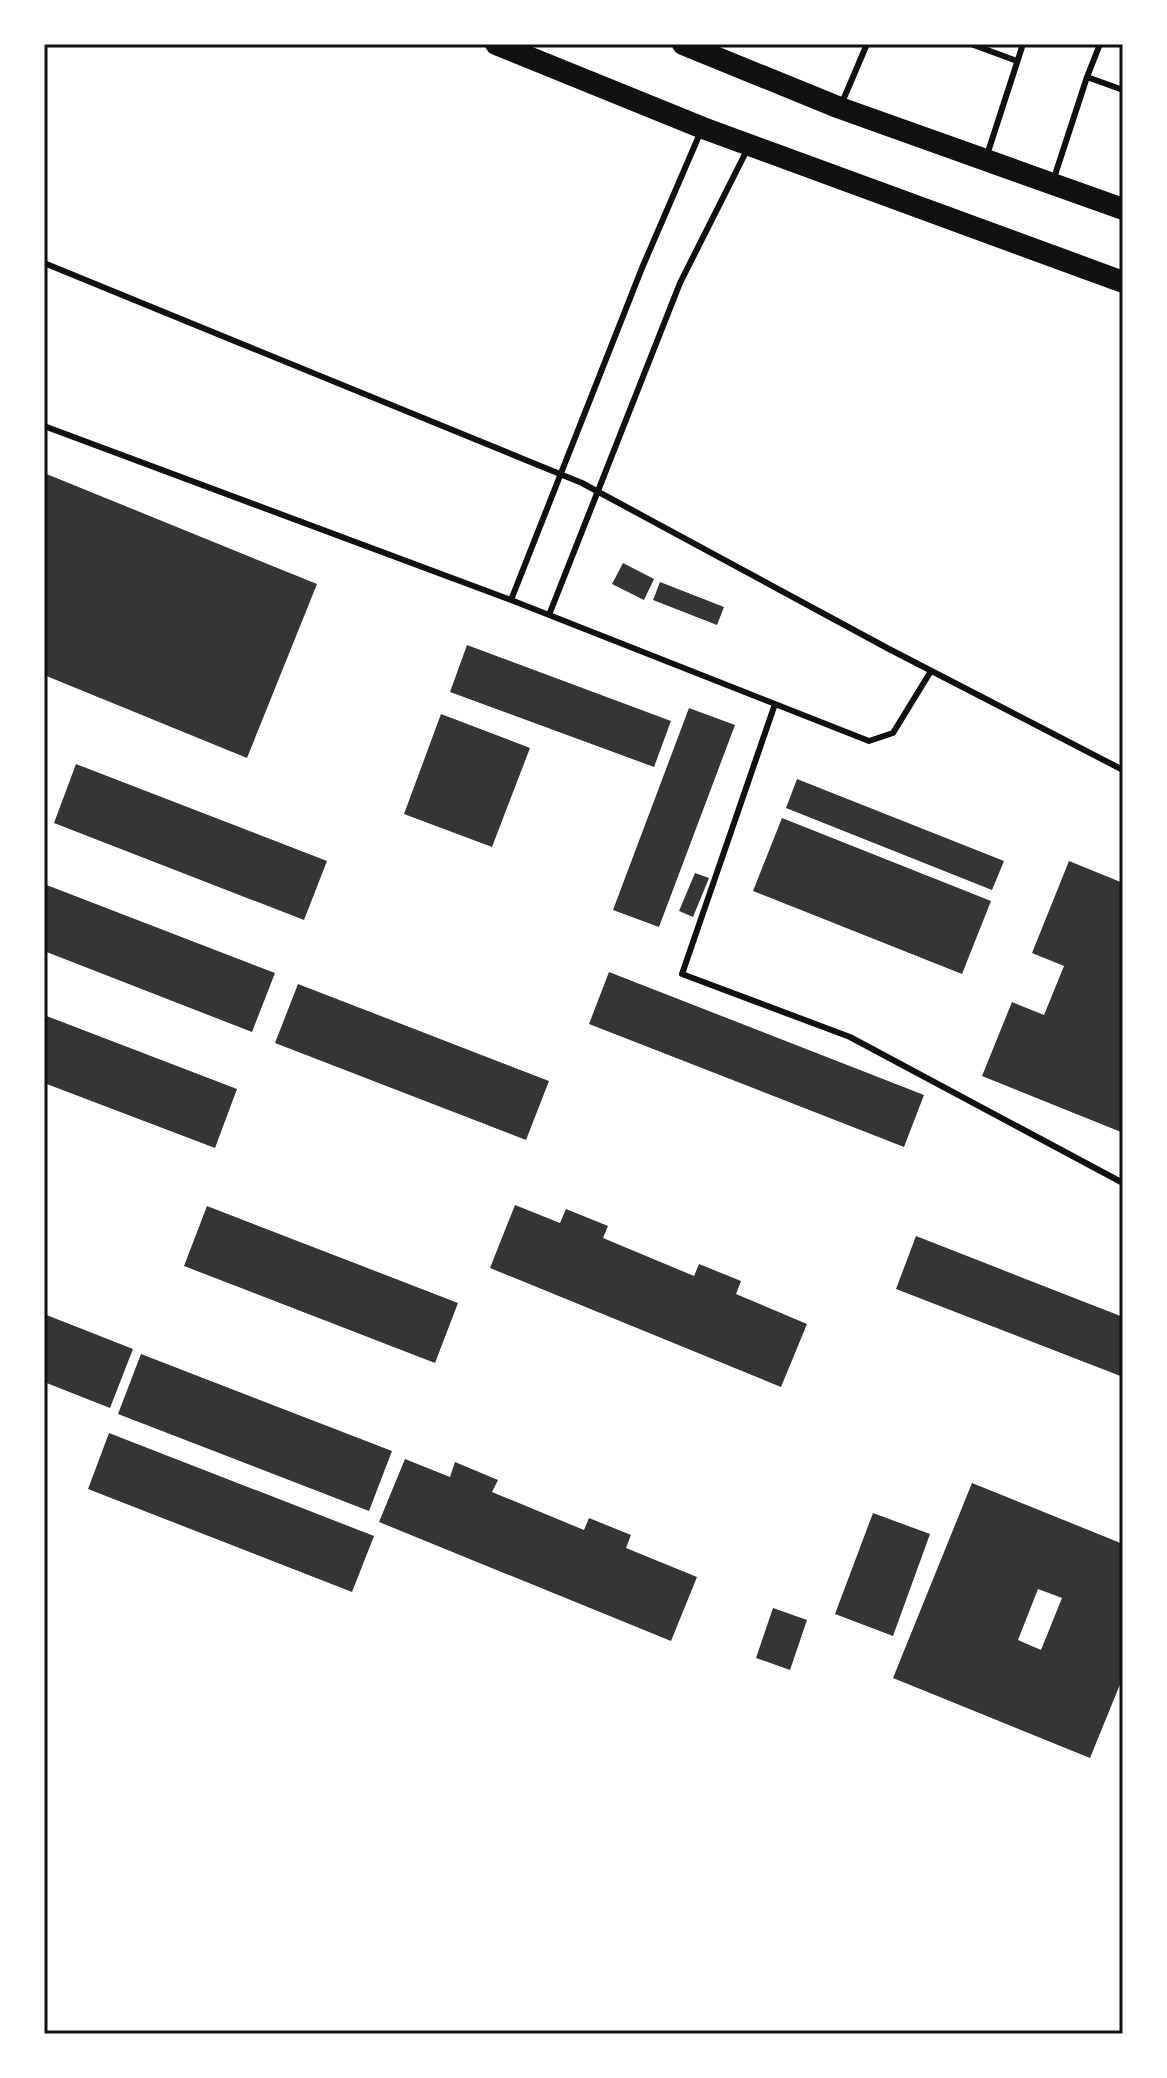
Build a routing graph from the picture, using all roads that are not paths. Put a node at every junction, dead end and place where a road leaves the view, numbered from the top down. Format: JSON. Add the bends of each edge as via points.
{"nodes":[{"id":1,"x":496,"y":44,"type":"edge"},
{"id":2,"x":683,"y":44,"type":"edge"},
{"id":3,"x":867,"y":44,"type":"edge"},
{"id":4,"x":971,"y":44,"type":"edge"},
{"id":5,"x":1023,"y":44,"type":"edge"},
{"id":6,"x":1100,"y":44,"type":"edge"},
{"id":7,"x":1017,"y":61,"type":"junction"},
{"id":8,"x":1087,"y":77,"type":"junction"},
{"id":9,"x":1123,"y":90,"type":"edge"},
{"id":10,"x":840,"y":108,"type":"junction"},
{"id":11,"x":703,"y":128,"type":"junction"},
{"id":12,"x":750,"y":145,"type":"junction"},
{"id":13,"x":985,"y":161,"type":"junction"},
{"id":14,"x":1052,"y":185,"type":"junction"},
{"id":15,"x":1123,"y":209,"type":"edge"},
{"id":16,"x":44,"y":263,"type":"edge"},
{"id":17,"x":1123,"y":282,"type":"edge"},
{"id":18,"x":44,"y":426,"type":"edge"},
{"id":19,"x":561,"y":474,"type":"junction"},
{"id":20,"x":599,"y":492,"type":"junction"},
{"id":21,"x":511,"y":600,"type":"junction"},
{"id":22,"x":549,"y":615,"type":"junction"},
{"id":23,"x":931,"y":671,"type":"junction"},
{"id":24,"x":775,"y":704,"type":"junction"},
{"id":25,"x":1123,"y":770,"type":"edge"},
{"id":26,"x":1123,"y":1183,"type":"edge"}],
"edges":[{"from":1,"to":11,"type":"highway"},
{"from":2,"to":10,"type":"highway"},
{"from":3,"to":10,"type":"lane"},
{"from":4,"to":7,"type":"lane"},
{"from":5,"to":7,"type":"lane"},
{"from":6,"to":8,"type":"lane"},
{"from":7,"to":13,"type":"lane"},
{"from":8,"to":9,"type":"lane"},
{"from":8,"to":14,"type":"lane"},
{"from":10,"to":13,"type":"highway"},
{"from":11,"to":12,"type":"highway"},
{"from":11,"to":19,"type":"lane"},
{"from":12,"to":17,"type":"highway"},
{"from":12,"to":20,"type":"lane","via":[[680,283]]},
{"from":13,"to":14,"type":"highway"},
{"from":14,"to":15,"type":"highway"},
{"from":16,"to":19,"type":"lane"},
{"from":18,"to":21,"type":"lane"},
{"from":19,"to":20,"type":"lane"},
{"from":19,"to":21,"type":"lane"},
{"from":20,"to":22,"type":"lane"},
{"from":20,"to":23,"type":"lane"},
{"from":21,"to":22,"type":"lane"},
{"from":22,"to":24,"type":"lane"},
{"from":23,"to":24,"type":"lane","via":[[893,733],[869,741]]},
{"from":23,"to":25,"type":"lane"},
{"from":24,"to":26,"type":"lane","via":[[682,974],[850,1037]]}]}
